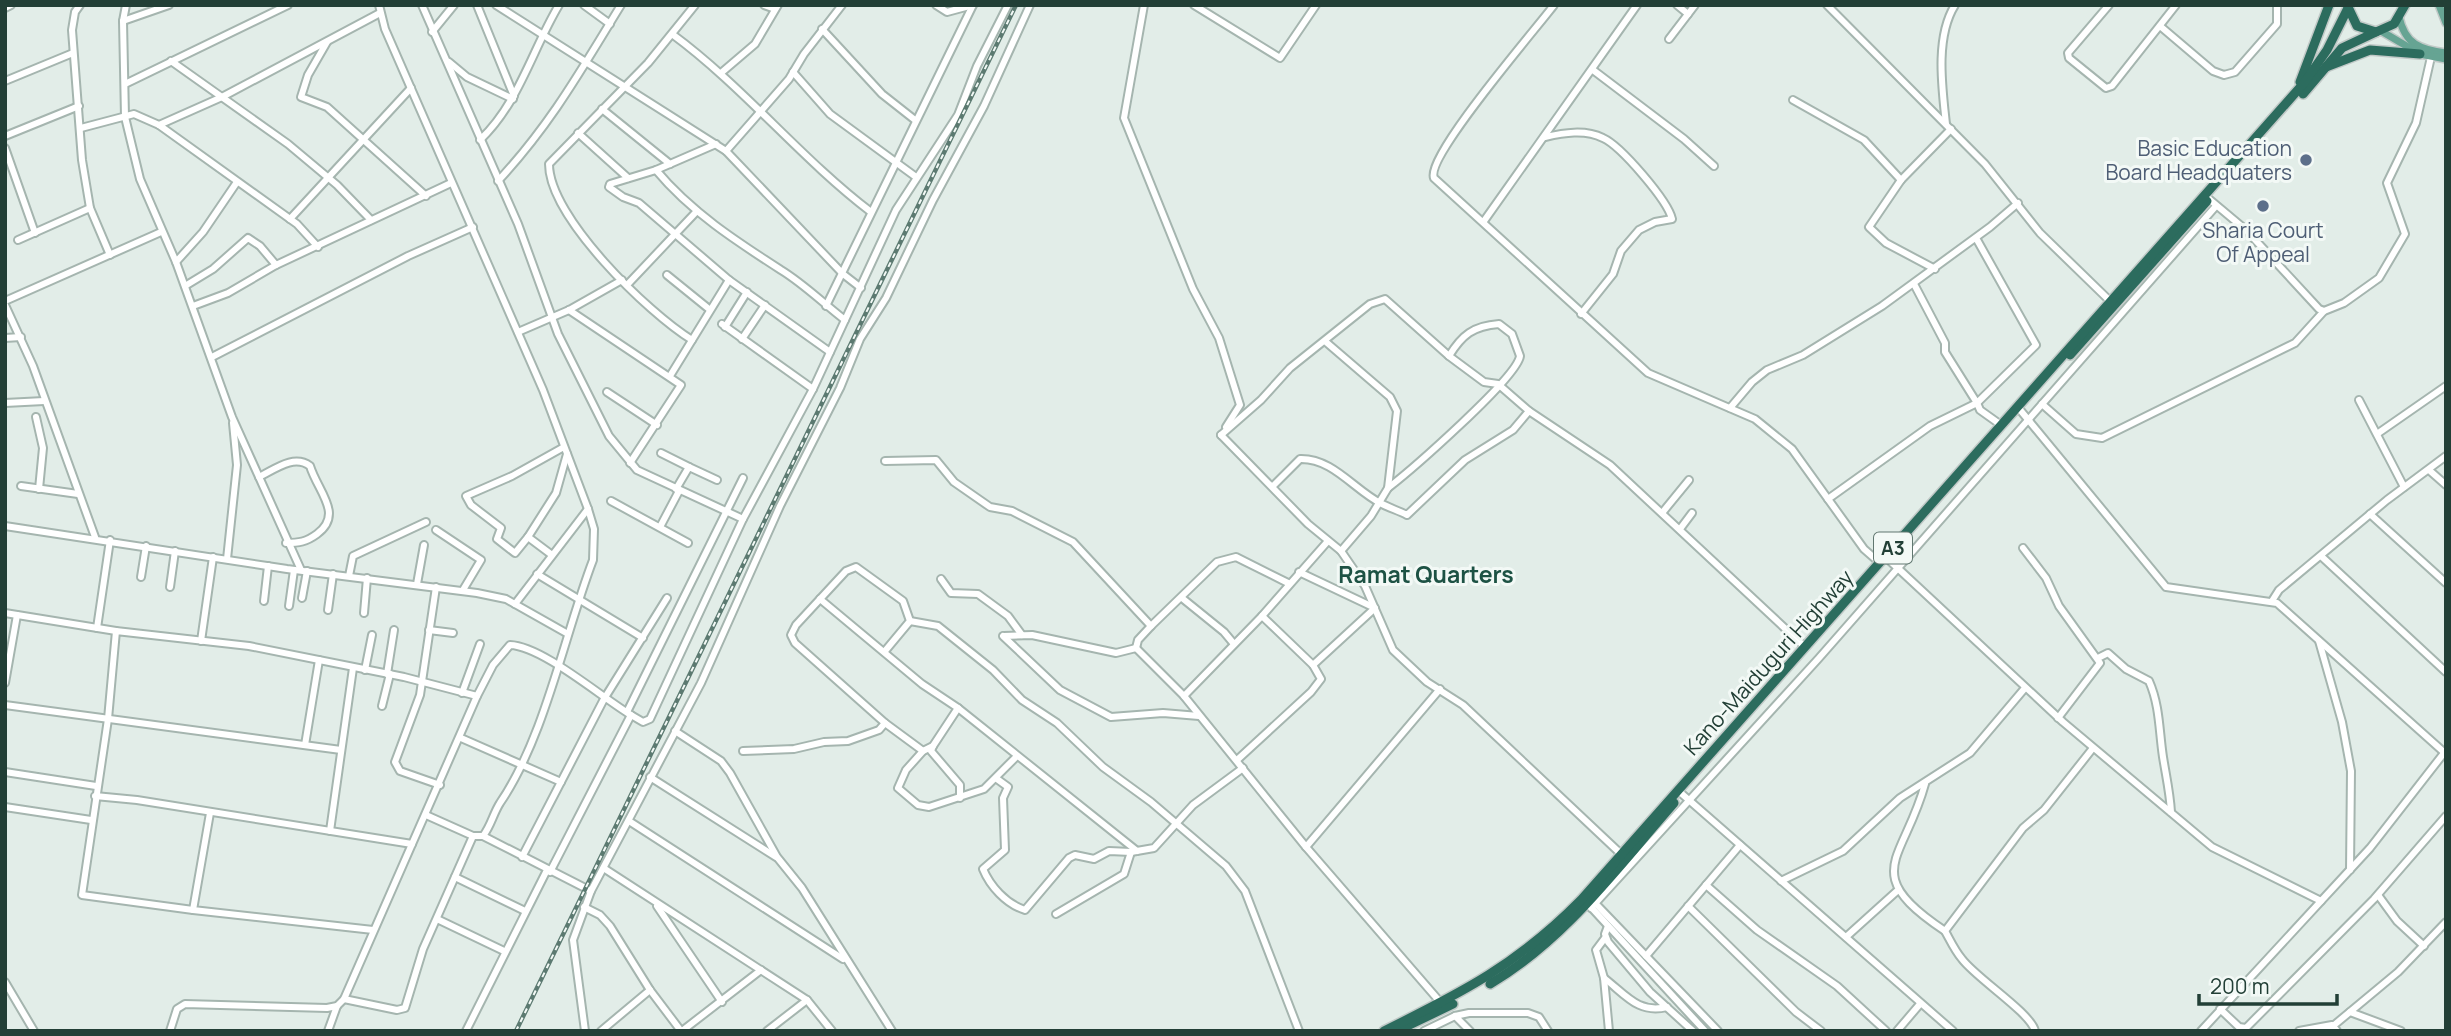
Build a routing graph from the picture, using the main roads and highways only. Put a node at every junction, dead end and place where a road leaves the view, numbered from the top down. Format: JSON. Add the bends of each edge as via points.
{"nodes":[{"id":1,"x":2329,"y":5,"type":"edge"},
{"id":2,"x":2405,"y":5,"type":"edge"},
{"id":3,"x":2439,"y":5,"type":"edge"},
{"id":4,"x":2348,"y":6,"type":"edge"},
{"id":5,"x":2399,"y":17,"type":"junction"},
{"id":6,"x":2446,"y":23,"type":"edge"},
{"id":7,"x":2378,"y":32,"type":"junction"},
{"id":8,"x":2420,"y":54,"type":"junction"},
{"id":9,"x":2446,"y":54,"type":"edge"},
{"id":10,"x":2446,"y":59,"type":"edge"},
{"id":11,"x":2324,"y":67,"type":"junction"},
{"id":12,"x":2289,"y":101,"type":"junction"},
{"id":13,"x":2112,"y":303,"type":"junction"},
{"id":14,"x":1885,"y":562,"type":"junction"},
{"id":15,"x":1384,"y":1031,"type":"edge"},
{"id":16,"x":1398,"y":1031,"type":"edge"}],
"edges":[{"from":1,"to":12,"type":"highway","number":"A3","via":[[2305,73]]},
{"from":2,"to":5,"type":"highway","number":"A3"},
{"from":3,"to":6,"type":"main road"},
{"from":4,"to":7,"type":"highway","number":"A3","via":[[2357,26]]},
{"from":4,"to":12,"type":"highway","name":"Kano-Maiduguri Highway","number":"A3","via":[[2321,60]]},
{"from":5,"to":7,"type":"highway","number":"A3"},
{"from":5,"to":9,"type":"main road","via":[[2411,43]]},
{"from":7,"to":8,"type":"main road"},
{"from":7,"to":11,"type":"highway","name":"Kano-Maiduguri Highway","number":"A3","via":[[2353,40]]},
{"from":8,"to":10,"type":"main road"},
{"from":8,"to":11,"type":"highway","number":"A3","via":[[2370,50]]},
{"from":11,"to":13,"type":"highway","name":"Kano-Maiduguri Highway","number":"A3","via":[[2212,202]]},
{"from":12,"to":13,"type":"highway","name":"Kano-Maiduguri Highway","number":"A3"},
{"from":13,"to":14,"type":"highway","name":"Kano-Maiduguri Highway","number":"A3"},
{"from":13,"to":14,"type":"highway","name":"Kano-Maiduguri Highway","number":"A3"},
{"from":14,"to":15,"type":"highway","name":"Kano-Maiduguri Highway","number":"A3","via":[[1581,900],[1529,949],[1479,984]]},
{"from":14,"to":16,"type":"highway","name":"Kano-Maiduguri Highway","number":"A3","via":[[1591,905],[1509,972]]}]}
